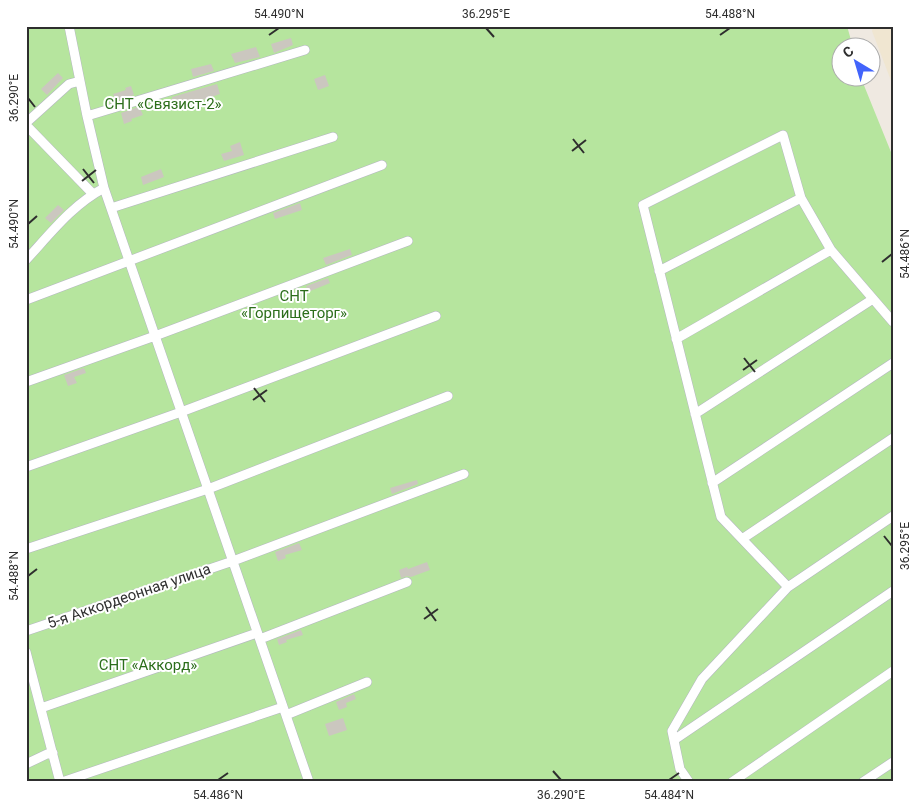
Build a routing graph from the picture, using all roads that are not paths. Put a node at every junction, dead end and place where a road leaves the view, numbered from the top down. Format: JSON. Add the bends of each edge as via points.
{"nodes":[{"id":1,"x":69,"y":26,"type":"edge"},
{"id":2,"x":305,"y":50,"type":"dead end"},
{"id":3,"x":80,"y":81,"type":"junction"},
{"id":4,"x":87,"y":116,"type":"junction"},
{"id":5,"x":26,"y":124,"type":"edge"},
{"id":6,"x":333,"y":136,"type":"dead end"},
{"id":7,"x":382,"y":165,"type":"dead end"},
{"id":8,"x":104,"y":188,"type":"junction"},
{"id":9,"x":93,"y":194,"type":"junction"},
{"id":10,"x":801,"y":198,"type":"junction"},
{"id":11,"x":111,"y":208,"type":"junction"},
{"id":12,"x":408,"y":241,"type":"dead end"},
{"id":13,"x":831,"y":250,"type":"junction"},
{"id":14,"x":26,"y":260,"type":"edge"},
{"id":15,"x":130,"y":262,"type":"junction"},
{"id":16,"x":659,"y":271,"type":"junction"},
{"id":17,"x":873,"y":299,"type":"junction"},
{"id":18,"x":26,"y":300,"type":"edge"},
{"id":19,"x":436,"y":316,"type":"dead end"},
{"id":20,"x":893,"y":322,"type":"edge"},
{"id":21,"x":155,"y":336,"type":"junction"},
{"id":22,"x":676,"y":339,"type":"junction"},
{"id":23,"x":893,"y":363,"type":"edge"},
{"id":24,"x":26,"y":382,"type":"edge"},
{"id":25,"x":448,"y":396,"type":"dead end"},
{"id":26,"x":181,"y":412,"type":"junction"},
{"id":27,"x":695,"y":414,"type":"junction"},
{"id":28,"x":893,"y":438,"type":"edge"},
{"id":29,"x":26,"y":467,"type":"edge"},
{"id":30,"x":464,"y":474,"type":"dead end"},
{"id":31,"x":712,"y":483,"type":"junction"},
{"id":32,"x":208,"y":489,"type":"junction"},
{"id":33,"x":893,"y":516,"type":"edge"},
{"id":34,"x":742,"y":539,"type":"junction"},
{"id":35,"x":26,"y":549,"type":"edge"},
{"id":36,"x":233,"y":561,"type":"junction"},
{"id":37,"x":407,"y":582,"type":"dead end"},
{"id":38,"x":788,"y":587,"type":"junction"},
{"id":39,"x":893,"y":591,"type":"edge"},
{"id":40,"x":26,"y":631,"type":"edge"},
{"id":41,"x":258,"y":636,"type":"junction"},
{"id":42,"x":26,"y":652,"type":"edge"},
{"id":43,"x":893,"y":671,"type":"edge"},
{"id":44,"x":30,"y":682,"type":"edge"},
{"id":45,"x":367,"y":682,"type":"dead end"},
{"id":46,"x":41,"y":708,"type":"junction"},
{"id":47,"x":284,"y":711,"type":"junction"},
{"id":48,"x":674,"y":740,"type":"junction"},
{"id":49,"x":53,"y":753,"type":"junction"},
{"id":50,"x":893,"y":762,"type":"edge"},
{"id":51,"x":26,"y":764,"type":"edge"},
{"id":52,"x":306,"y":781,"type":"edge"},
{"id":53,"x":61,"y":782,"type":"edge"},
{"id":54,"x":689,"y":782,"type":"edge"},
{"id":55,"x":732,"y":782,"type":"edge"},
{"id":56,"x":863,"y":782,"type":"edge"}],
"edges":[{"from":1,"to":3,"type":"street"},
{"from":2,"to":4,"type":"street"},
{"from":3,"to":4,"type":"street"},
{"from":3,"to":5,"type":"street","via":[[69,84]]},
{"from":4,"to":8,"type":"street"},
{"from":5,"to":9,"type":"street"},
{"from":6,"to":11,"type":"street"},
{"from":7,"to":15,"type":"street"},
{"from":8,"to":9,"type":"street"},
{"from":8,"to":11,"type":"street"},
{"from":9,"to":14,"type":"street","via":[[72,210]]},
{"from":10,"to":13,"type":"street"},
{"from":10,"to":16,"type":"street"},
{"from":10,"to":16,"type":"street","via":[[784,135],[643,205]]},
{"from":11,"to":15,"type":"street"},
{"from":12,"to":21,"type":"street"},
{"from":13,"to":17,"type":"street"},
{"from":13,"to":22,"type":"street"},
{"from":15,"to":18,"type":"street"},
{"from":15,"to":21,"type":"street"},
{"from":16,"to":22,"type":"street"},
{"from":17,"to":20,"type":"street"},
{"from":17,"to":27,"type":"street"},
{"from":19,"to":26,"type":"street"},
{"from":21,"to":24,"type":"street"},
{"from":21,"to":26,"type":"street"},
{"from":22,"to":27,"type":"street"},
{"from":23,"to":31,"type":"street"},
{"from":25,"to":32,"type":"street"},
{"from":26,"to":29,"type":"street"},
{"from":26,"to":32,"type":"street"},
{"from":27,"to":31,"type":"street"},
{"from":28,"to":34,"type":"street"},
{"from":30,"to":36,"type":"street","name":"5-я Аккордеонная улица"},
{"from":31,"to":34,"type":"street","via":[[721,517]]},
{"from":32,"to":35,"type":"street"},
{"from":32,"to":36,"type":"street"},
{"from":33,"to":38,"type":"street"},
{"from":34,"to":38,"type":"street"},
{"from":36,"to":40,"type":"street","name":"5-я Аккордеонная улица"},
{"from":36,"to":41,"type":"street"},
{"from":37,"to":41,"type":"street"},
{"from":38,"to":48,"type":"street","via":[[702,679],[672,731]]},
{"from":39,"to":48,"type":"street"},
{"from":41,"to":46,"type":"street"},
{"from":41,"to":47,"type":"street"},
{"from":42,"to":44,"type":"street"},
{"from":43,"to":55,"type":"street"},
{"from":44,"to":46,"type":"street"},
{"from":45,"to":47,"type":"street"},
{"from":46,"to":49,"type":"street"},
{"from":47,"to":52,"type":"street"},
{"from":47,"to":53,"type":"street"},
{"from":48,"to":54,"type":"street","via":[[680,769]]},
{"from":49,"to":51,"type":"street"},
{"from":49,"to":53,"type":"street"},
{"from":50,"to":56,"type":"street"}]}
